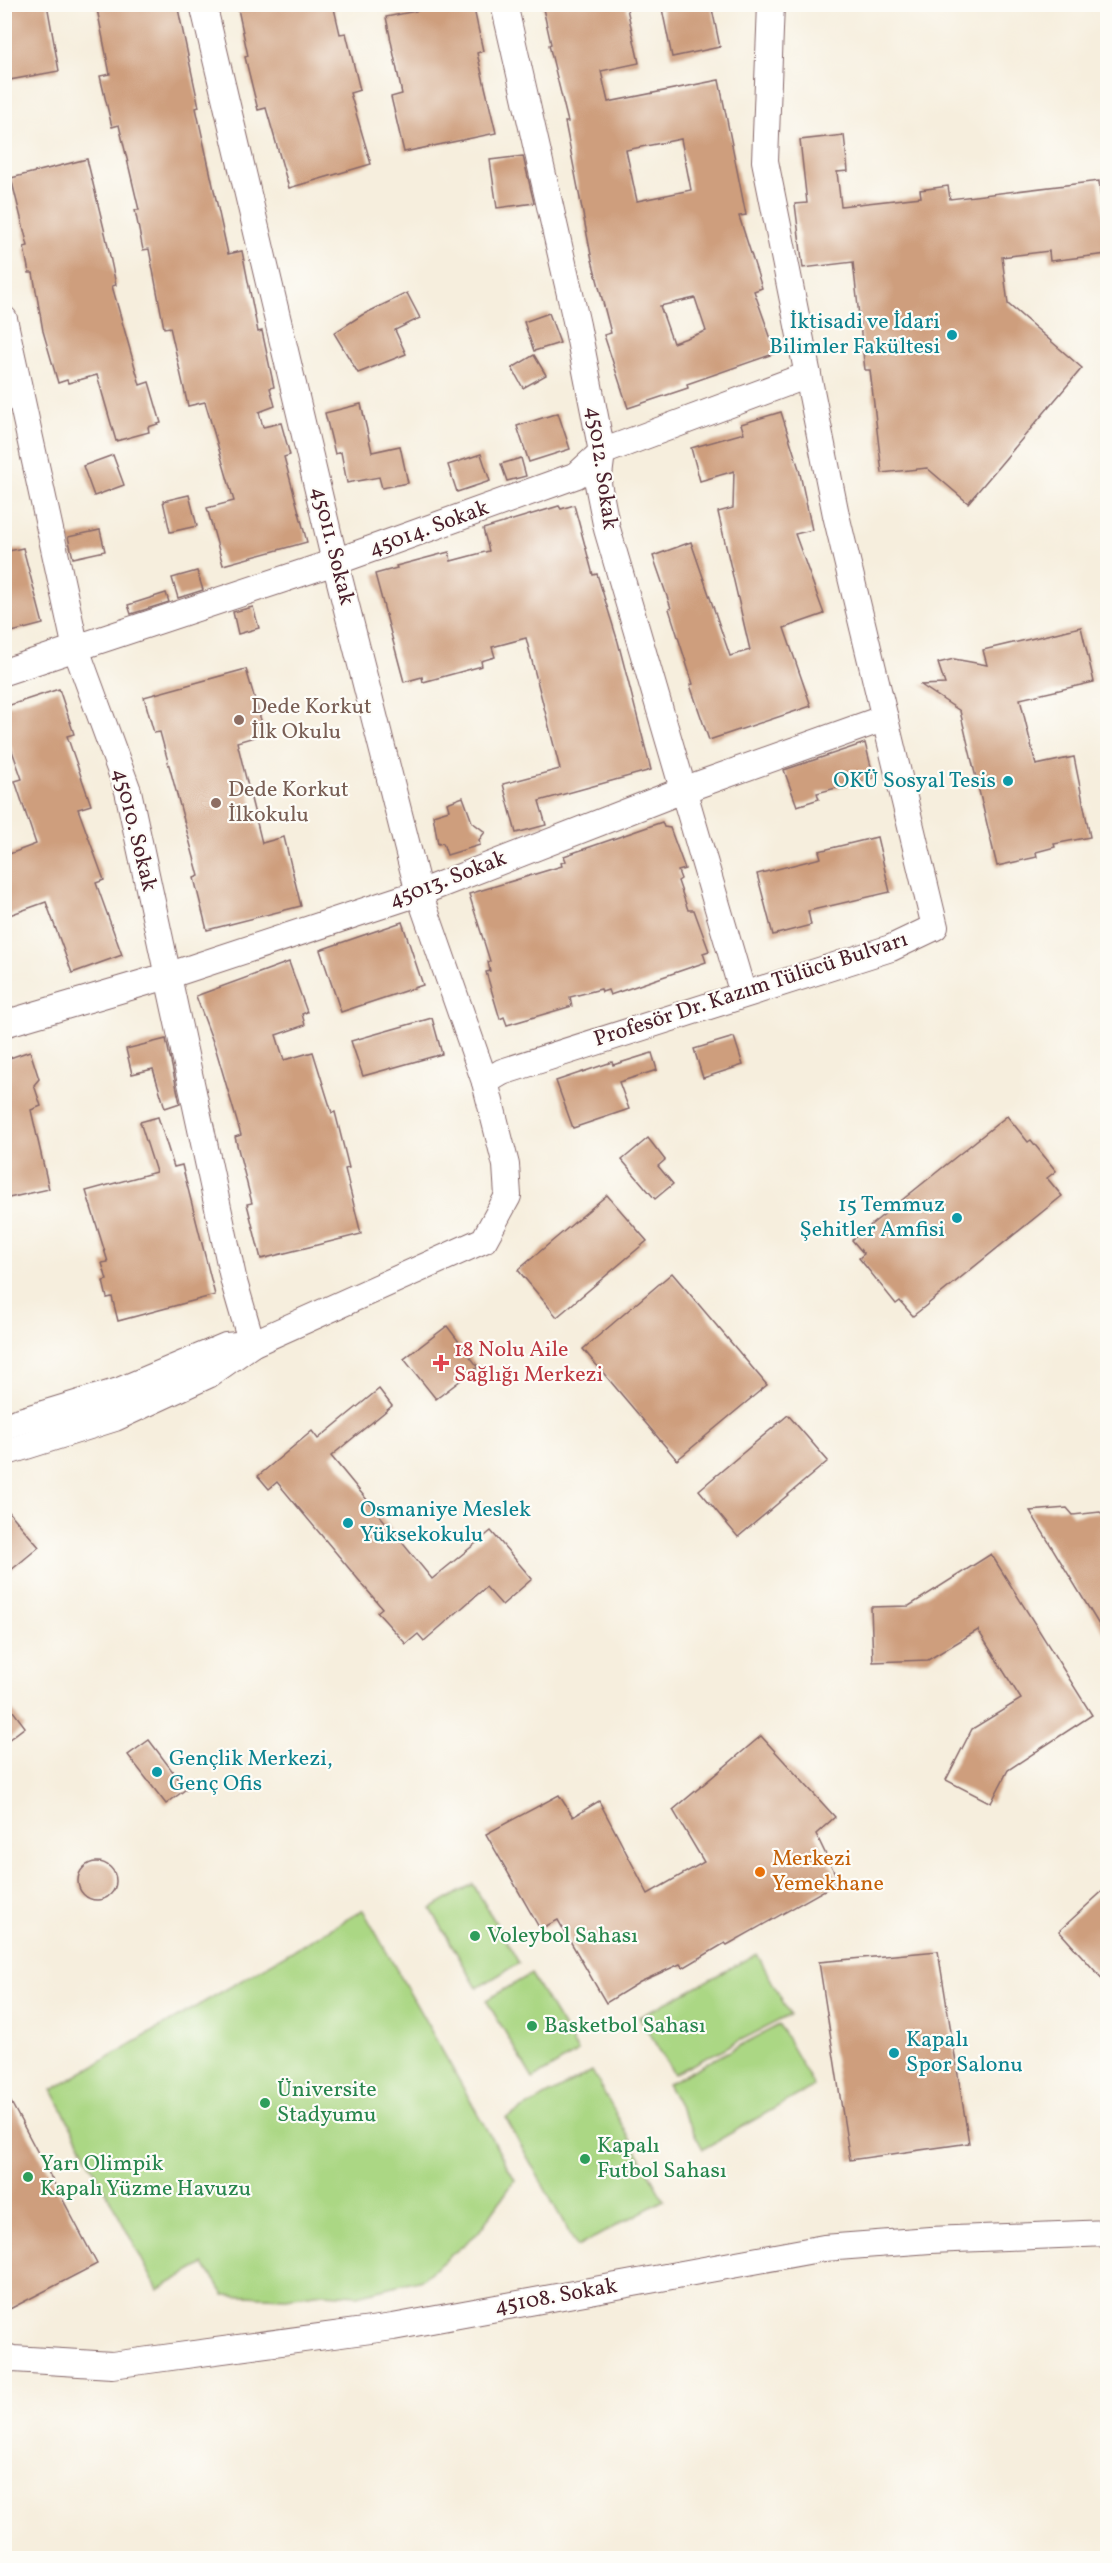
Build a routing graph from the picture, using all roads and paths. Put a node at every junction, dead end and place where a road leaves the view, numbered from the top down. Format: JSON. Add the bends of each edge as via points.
{"nodes":[{"id":1,"x":203,"y":4,"type":"edge"},
{"id":2,"x":504,"y":4,"type":"edge"},
{"id":3,"x":771,"y":4,"type":"edge"},
{"id":4,"x":4,"y":319,"type":"edge"},
{"id":5,"x":808,"y":375,"type":"junction"},
{"id":6,"x":602,"y":452,"type":"junction"},
{"id":7,"x":336,"y":562,"type":"junction"},
{"id":8,"x":76,"y":649,"type":"junction"},
{"id":9,"x":4,"y":672,"type":"edge"},
{"id":10,"x":885,"y":718,"type":"junction"},
{"id":11,"x":683,"y":790,"type":"junction"},
{"id":12,"x":419,"y":893,"type":"junction"},
{"id":13,"x":167,"y":976,"type":"junction"},
{"id":14,"x":743,"y":994,"type":"junction"},
{"id":15,"x":4,"y":1024,"type":"edge"},
{"id":16,"x":485,"y":1082,"type":"junction"},
{"id":17,"x":252,"y":1344,"type":"junction"},
{"id":18,"x":4,"y":1426,"type":"edge"},
{"id":19,"x":4,"y":1454,"type":"edge"},
{"id":20,"x":1107,"y":2233,"type":"edge"},
{"id":21,"x":4,"y":2356,"type":"edge"}],
"edges":[{"from":1,"to":7,"type":"street","name":"45011. Sokak"},
{"from":2,"to":6,"type":"street","name":"45012. Sokak"},
{"from":3,"to":5,"type":"street","name":"Profesör Dr. Kazım Tülücü Bulvarı","via":[[765,161]]},
{"from":4,"to":8,"type":"street","name":"45010. Sokak"},
{"from":5,"to":6,"type":"street","name":"45014. Sokak"},
{"from":5,"to":10,"type":"street","name":"Profesör Dr. Kazım Tülücü Bulvarı","via":[[836,515]]},
{"from":6,"to":7,"type":"street","name":"45014. Sokak","via":[[577,475]]},
{"from":6,"to":11,"type":"street","name":"45012. Sokak","via":[[598,484],[607,529]]},
{"from":7,"to":8,"type":"street","name":"45014. Sokak"},
{"from":7,"to":12,"type":"street","name":"45011. Sokak"},
{"from":8,"to":9,"type":"street","name":"45014. Sokak"},
{"from":8,"to":13,"type":"street","name":"45010. Sokak","via":[[128,791]]},
{"from":10,"to":11,"type":"street","name":"45013. Sokak"},
{"from":10,"to":14,"type":"street","name":"Profesör Dr. Kazım Tülücü Bulvarı","via":[[935,927],[891,948]]},
{"from":11,"to":12,"type":"street","name":"45013. Sokak"},
{"from":11,"to":14,"type":"street","name":"45012. Sokak"},
{"from":12,"to":13,"type":"street","name":"45013. Sokak"},
{"from":12,"to":16,"type":"street","name":"45011. Sokak"},
{"from":13,"to":15,"type":"street","name":"45013. Sokak"},
{"from":13,"to":17,"type":"street","name":"45010. Sokak","via":[[234,1282]]},
{"from":14,"to":16,"type":"street","name":"Profesör Dr. Kazım Tülücü Bulvarı","via":[[502,1072]]},
{"from":16,"to":17,"type":"street","via":[[506,1166],[508,1196],[484,1240]]},
{"from":17,"to":18,"type":"street","via":[[226,1346],[119,1391]]},
{"from":17,"to":19,"type":"street","via":[[208,1375],[115,1418]]},
{"from":20,"to":21,"type":"street","name":"45108. Sokak","via":[[824,2248],[393,2327],[112,2365]]}]}
